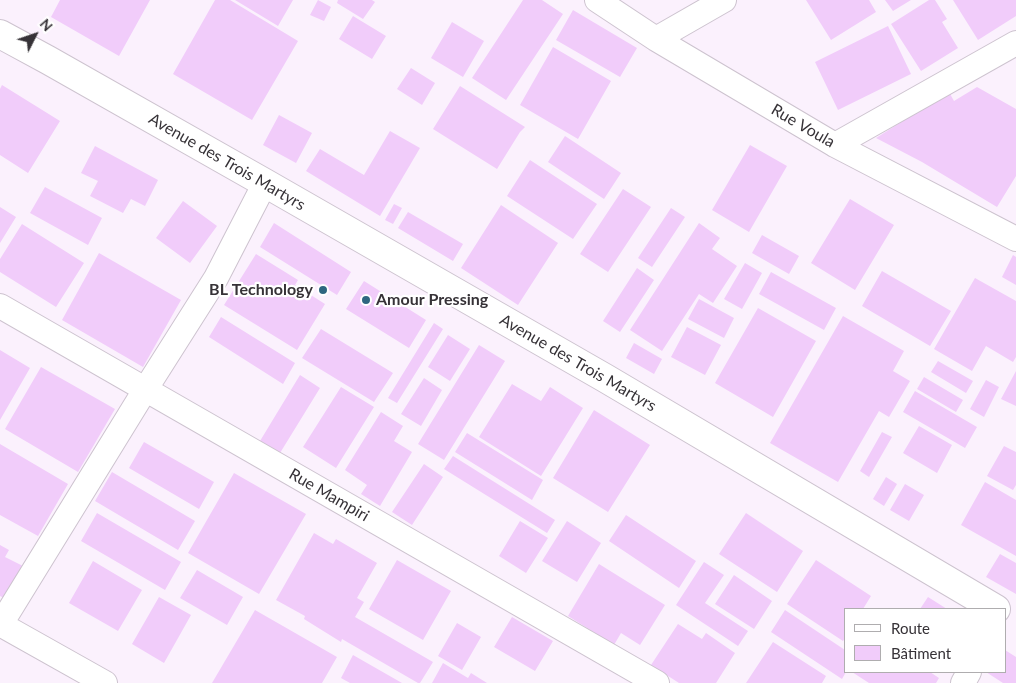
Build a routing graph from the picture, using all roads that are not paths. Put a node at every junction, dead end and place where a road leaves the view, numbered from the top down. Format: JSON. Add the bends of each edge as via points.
{"nodes":[{"id":1,"x":597,"y":0,"type":"edge"},
{"id":2,"x":724,"y":0,"type":"edge"},
{"id":3,"x":0,"y":34,"type":"edge"},
{"id":4,"x":656,"y":39,"type":"junction"},
{"id":5,"x":1016,"y":43,"type":"edge"},
{"id":6,"x":835,"y":145,"type":"junction"},
{"id":7,"x":265,"y":183,"type":"junction"},
{"id":8,"x":1016,"y":239,"type":"edge"},
{"id":9,"x":0,"y":306,"type":"edge"},
{"id":10,"x":145,"y":390,"type":"junction"},
{"id":11,"x":994,"y":608,"type":"edge"},
{"id":12,"x":0,"y":624,"type":"edge"},
{"id":13,"x":105,"y":683,"type":"edge"},
{"id":14,"x":657,"y":683,"type":"edge"}],
"edges":[{"from":1,"to":4,"type":"street","name":"Rue Voula"},
{"from":2,"to":4,"type":"street"},
{"from":3,"to":7,"type":"main road","name":"Avenue des Trois Martyrs"},
{"from":4,"to":6,"type":"street","name":"Rue Voula"},
{"from":5,"to":6,"type":"street"},
{"from":6,"to":8,"type":"street","name":"Rue Voula"},
{"from":7,"to":10,"type":"street","via":[[216,278]]},
{"from":7,"to":11,"type":"main road","name":"Avenue des Trois Martyrs","via":[[606,378]]},
{"from":9,"to":10,"type":"street","name":"Rue Mampiri"},
{"from":10,"to":12,"type":"street"},
{"from":10,"to":14,"type":"street","name":"Rue Mampiri"},
{"from":12,"to":13,"type":"street"}]}
